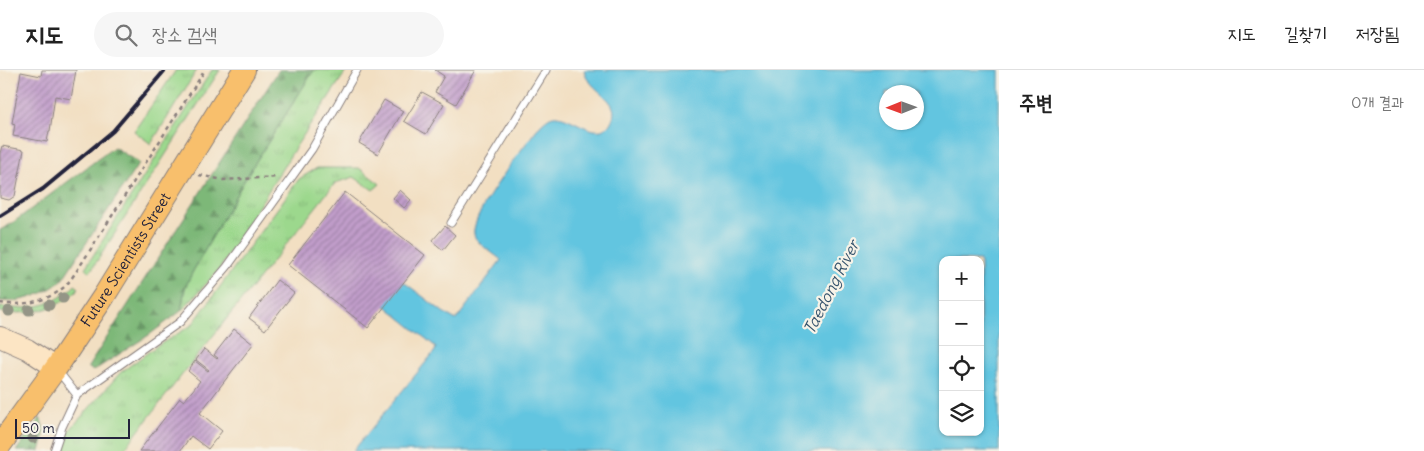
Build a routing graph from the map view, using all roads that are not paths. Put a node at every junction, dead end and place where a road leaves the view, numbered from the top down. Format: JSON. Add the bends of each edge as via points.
{"nodes":[{"id":1,"x":244,"y":70,"type":"edge"},
{"id":2,"x":357,"y":70,"type":"edge"},
{"id":3,"x":546,"y":70,"type":"edge"},
{"id":4,"x":451,"y":223,"type":"dead end"},
{"id":5,"x":0,"y":337,"type":"edge"},
{"id":6,"x":56,"y":368,"type":"junction"},
{"id":7,"x":77,"y":394,"type":"junction"},
{"id":8,"x":0,"y":445,"type":"edge"},
{"id":9,"x":54,"y":451,"type":"edge"}],
"edges":[{"from":1,"to":6,"type":"main road","name":"Future Scientists Street"},
{"from":2,"to":7,"type":"lane","via":[[312,149],[227,267],[180,322]]},
{"from":3,"to":4,"type":"lane"},
{"from":5,"to":6,"type":"main road","via":[[27,349]]},
{"from":6,"to":7,"type":"lane"},
{"from":6,"to":8,"type":"main road","name":"Future Scientists Street"},
{"from":7,"to":9,"type":"lane"}]}
